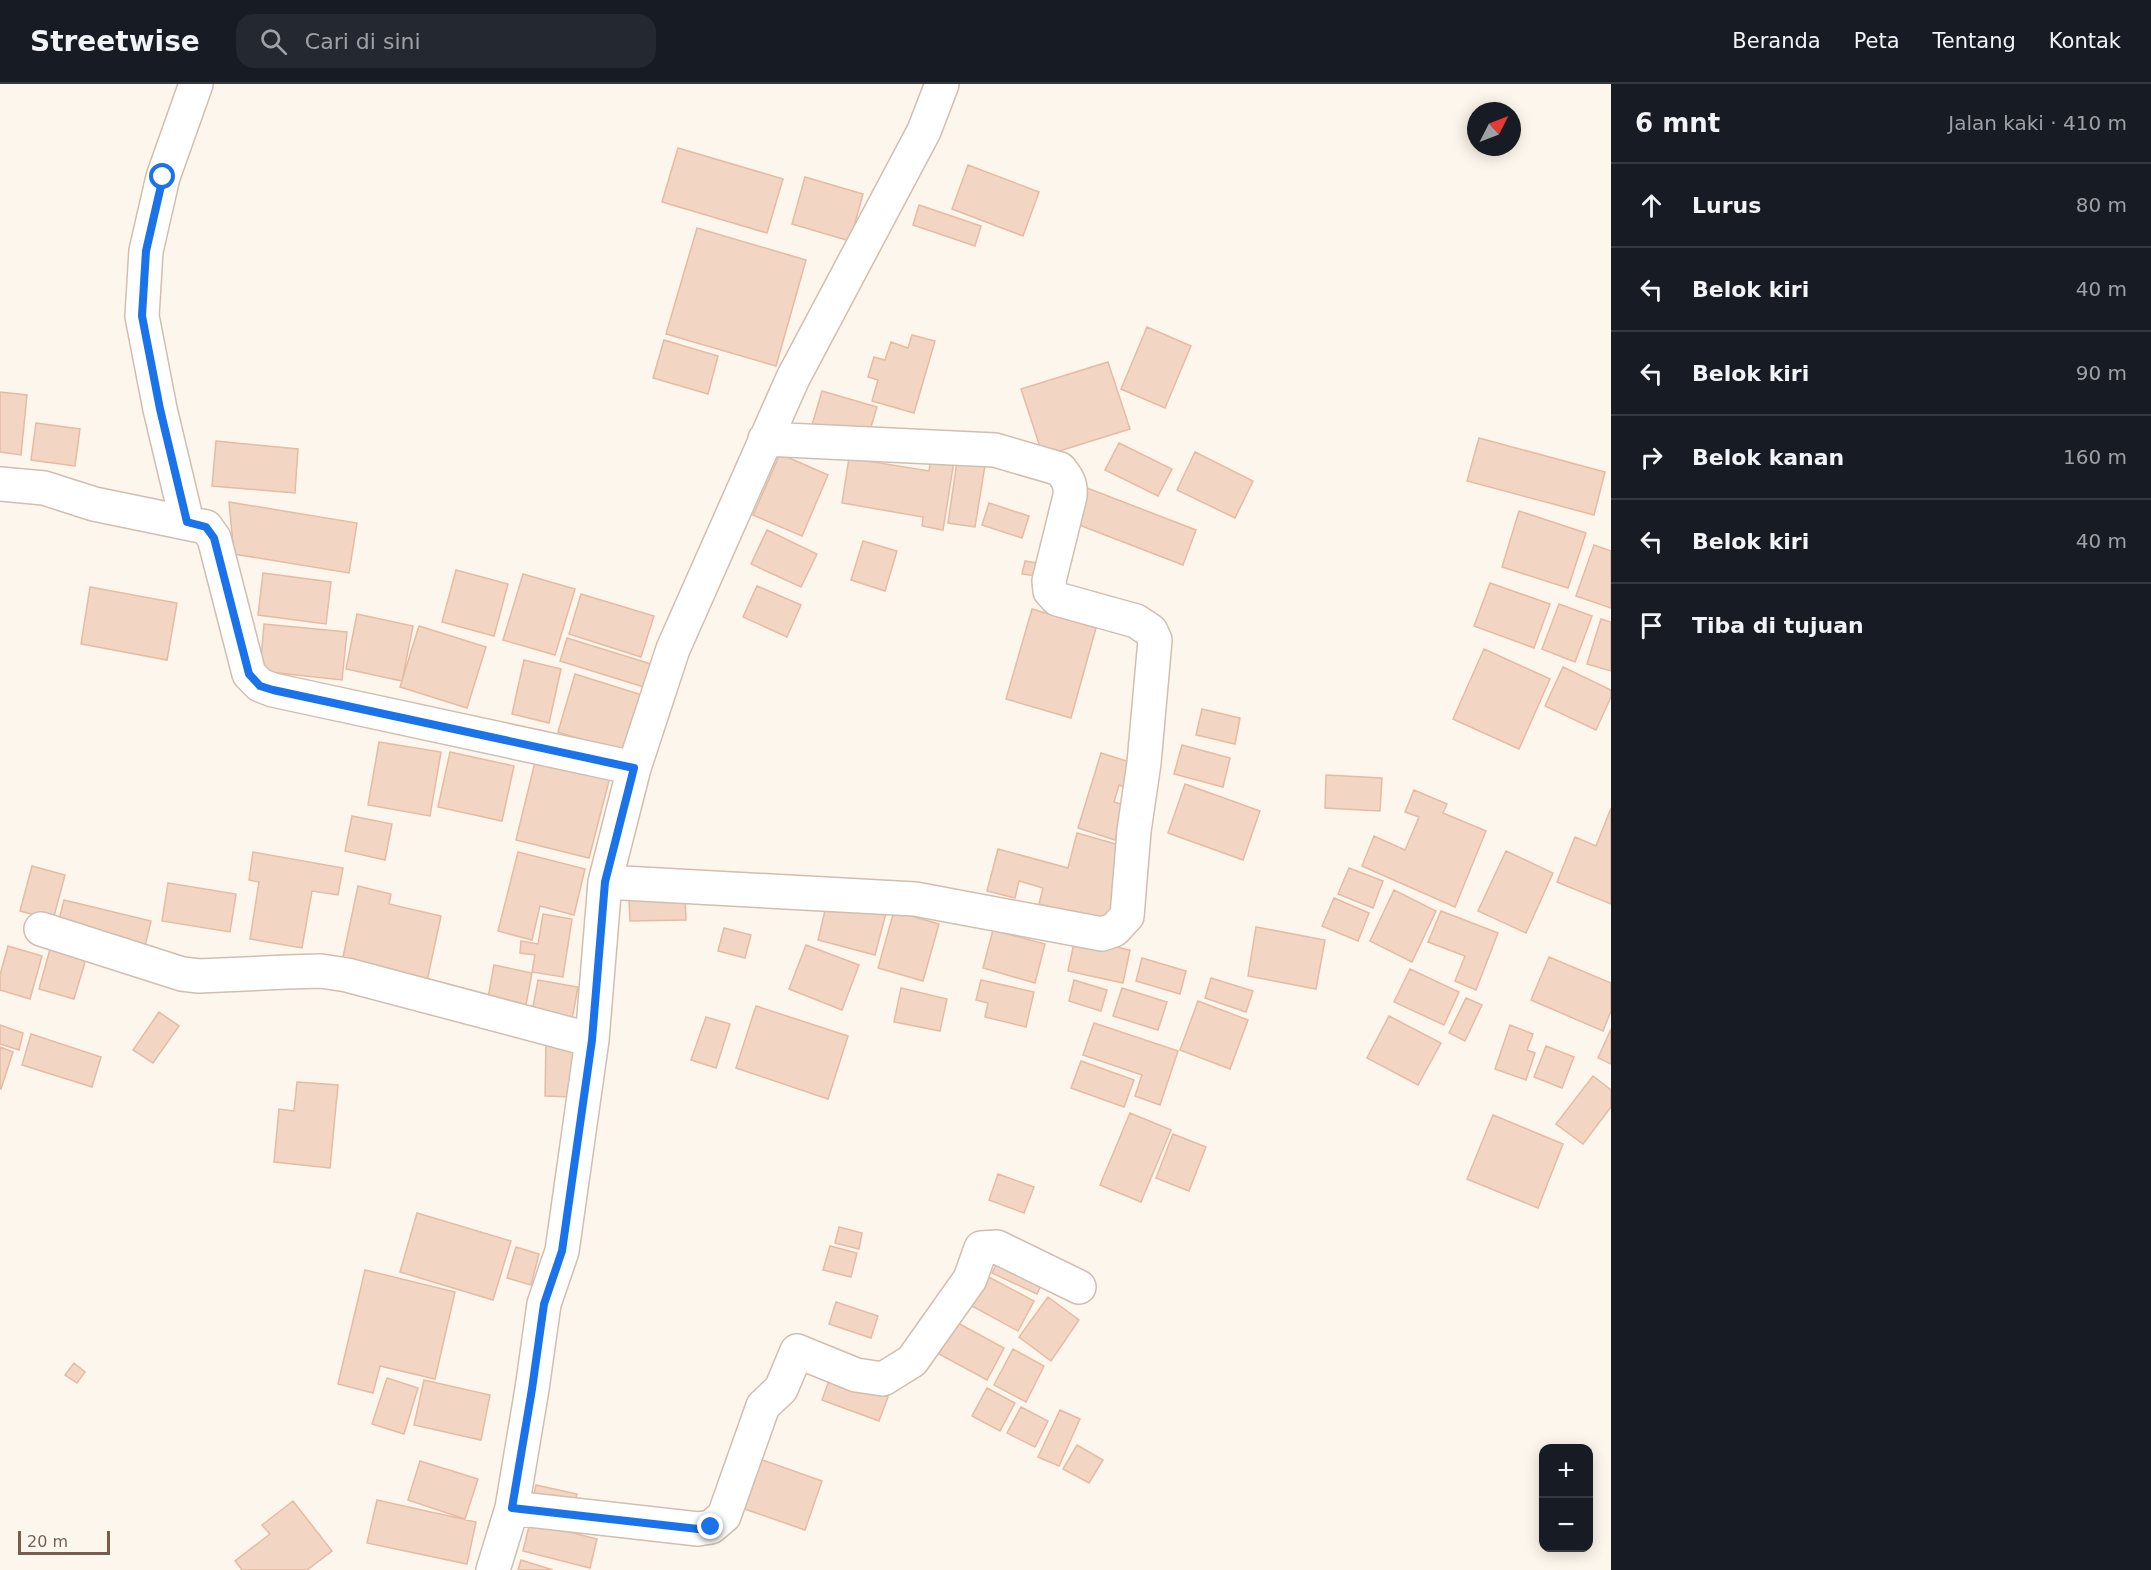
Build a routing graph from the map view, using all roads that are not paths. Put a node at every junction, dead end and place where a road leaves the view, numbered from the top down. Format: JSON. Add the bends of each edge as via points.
{"nodes":[{"id":1,"x":196,"y":84,"type":"edge"},
{"id":2,"x":942,"y":84,"type":"edge"},
{"id":3,"x":765,"y":440,"type":"junction"},
{"id":4,"x":0,"y":484,"type":"edge"},
{"id":5,"x":187,"y":522,"type":"junction"},
{"id":6,"x":634,"y":768,"type":"junction"},
{"id":7,"x":605,"y":882,"type":"junction"},
{"id":8,"x":41,"y":929,"type":"dead end"},
{"id":9,"x":592,"y":1040,"type":"junction"},
{"id":10,"x":1079,"y":1287,"type":"dead end"},
{"id":11,"x":512,"y":1508,"type":"junction"},
{"id":12,"x":493,"y":1570,"type":"edge"}],
"edges":[{"from":1,"to":5,"type":"street","via":[[163,177],[146,251],[142,316]]},
{"from":2,"to":3,"type":"street","via":[[924,131],[793,378]]},
{"from":3,"to":6,"type":"street","via":[[673,649]]},
{"from":3,"to":7,"type":"street","via":[[995,450],[1060,469],[1068,478],[1070,496],[1048,581],[1050,591],[1057,599],[1136,621],[1151,631],[1155,640],[1127,915],[1114,930],[1102,934],[915,899]]},
{"from":4,"to":5,"type":"street","via":[[44,488],[94,504]]},
{"from":5,"to":6,"type":"street","via":[[206,527],[214,538],[249,674],[260,686]]},
{"from":6,"to":7,"type":"street"},
{"from":7,"to":9,"type":"street"},
{"from":8,"to":9,"type":"street","via":[[182,974],[321,971],[347,975]]},
{"from":9,"to":11,"type":"street","via":[[562,1251],[544,1304]]},
{"from":10,"to":11,"type":"street","via":[[997,1247],[981,1248],[969,1279],[912,1361],[883,1379],[856,1375],[797,1352],[781,1389],[763,1406],[724,1516],[711,1527],[698,1529]]},
{"from":11,"to":12,"type":"street"}]}
